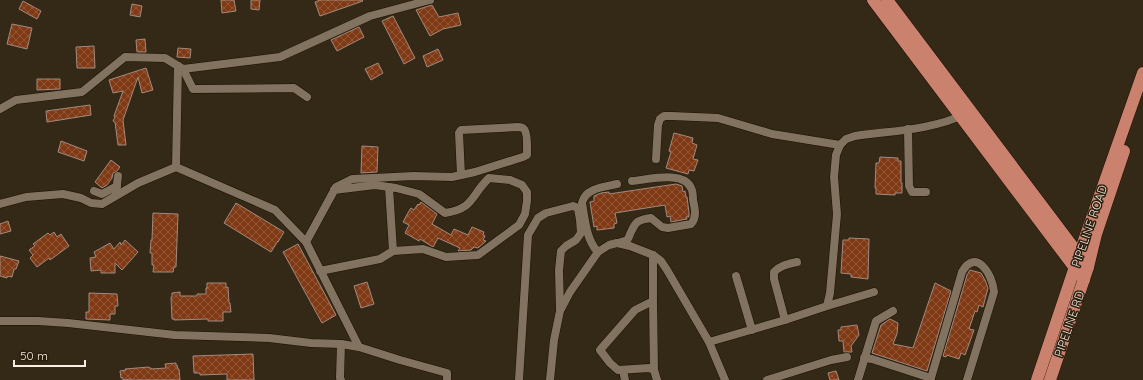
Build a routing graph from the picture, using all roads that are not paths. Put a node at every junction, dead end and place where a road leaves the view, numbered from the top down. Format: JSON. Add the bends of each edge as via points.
{"nodes":[{"id":1,"x":430,"y":0,"type":"edge"},
{"id":2,"x":873,"y":0,"type":"edge"},
{"id":3,"x":887,"y":0,"type":"edge"},
{"id":4,"x":180,"y":68,"type":"junction"},
{"id":5,"x":1143,"y":73,"type":"edge"},
{"id":6,"x":1143,"y":95,"type":"edge"},
{"id":7,"x":307,"y":97,"type":"dead end"},
{"id":8,"x":0,"y":109,"type":"edge"},
{"id":9,"x":966,"y":114,"type":"junction"},
{"id":10,"x":908,"y":129,"type":"junction"},
{"id":11,"x":840,"y":145,"type":"junction"},
{"id":12,"x":656,"y":159,"type":"dead end"},
{"id":13,"x":176,"y":167,"type":"junction"},
{"id":14,"x":461,"y":175,"type":"junction"},
{"id":15,"x":118,"y":176,"type":"dead end"},
{"id":16,"x":632,"y":181,"type":"dead end"},
{"id":17,"x":616,"y":184,"type":"dead end"},
{"id":18,"x":117,"y":186,"type":"junction"},
{"id":19,"x":389,"y":187,"type":"junction"},
{"id":20,"x":334,"y":190,"type":"junction"},
{"id":21,"x":94,"y":192,"type":"dead end"},
{"id":22,"x":926,"y":192,"type":"dead end"},
{"id":23,"x":116,"y":196,"type":"junction"},
{"id":24,"x":0,"y":204,"type":"edge"},
{"id":25,"x":306,"y":242,"type":"junction"},
{"id":26,"x":617,"y":243,"type":"junction"},
{"id":27,"x":393,"y":251,"type":"junction"},
{"id":28,"x":598,"y":252,"type":"junction"},
{"id":29,"x":653,"y":255,"type":"junction"},
{"id":30,"x":1079,"y":255,"type":"junction"},
{"id":31,"x":797,"y":262,"type":"dead end"},
{"id":32,"x":1088,"y":267,"type":"junction"},
{"id":33,"x":1074,"y":268,"type":"junction"},
{"id":34,"x":320,"y":271,"type":"junction"},
{"id":35,"x":736,"y":276,"type":"dead end"},
{"id":36,"x":1084,"y":280,"type":"junction"},
{"id":37,"x":874,"y":292,"type":"dead end"},
{"id":38,"x":653,"y":301,"type":"junction"},
{"id":39,"x":827,"y":306,"type":"junction"},
{"id":40,"x":560,"y":311,"type":"junction"},
{"id":41,"x":893,"y":311,"type":"dead end"},
{"id":42,"x":785,"y":320,"type":"junction"},
{"id":43,"x":0,"y":321,"type":"edge"},
{"id":44,"x":752,"y":330,"type":"junction"},
{"id":45,"x":709,"y":342,"type":"junction"},
{"id":46,"x":341,"y":344,"type":"junction"},
{"id":47,"x":359,"y":347,"type":"junction"},
{"id":48,"x":848,"y":357,"type":"dead end"},
{"id":49,"x":864,"y":358,"type":"junction"},
{"id":50,"x":623,"y":370,"type":"junction"},
{"id":51,"x":654,"y":370,"type":"junction"},
{"id":52,"x":930,"y":379,"type":"edge"},
{"id":53,"x":341,"y":380,"type":"edge"},
{"id":54,"x":447,"y":380,"type":"edge"},
{"id":55,"x":519,"y":380,"type":"edge"},
{"id":56,"x":550,"y":380,"type":"edge"},
{"id":57,"x":625,"y":380,"type":"edge"},
{"id":58,"x":657,"y":380,"type":"edge"},
{"id":59,"x":724,"y":380,"type":"edge"},
{"id":60,"x":767,"y":380,"type":"edge"},
{"id":61,"x":858,"y":380,"type":"edge"},
{"id":62,"x":967,"y":380,"type":"edge"},
{"id":63,"x":1037,"y":380,"type":"edge"},
{"id":64,"x":1050,"y":380,"type":"edge"}],
"edges":[{"from":1,"to":4,"type":"street","via":[[370,16],[280,58]]},
{"from":2,"to":9,"type":"main road"},
{"from":3,"to":9,"type":"main road"},
{"from":4,"to":7,"type":"street","via":[[193,89],[294,88]]},
{"from":4,"to":8,"type":"street","via":[[165,58],[125,57],[82,92],[16,100]]},
{"from":4,"to":13,"type":"street"},
{"from":5,"to":30,"type":"main road","name":"PIPELINE ROAD"},
{"from":6,"to":32,"type":"main road","name":"PIPELINE ROAD","via":[[1096,234]]},
{"from":9,"to":10,"type":"street"},
{"from":9,"to":30,"type":"main road"},
{"from":9,"to":33,"type":"main road"},
{"from":10,"to":11,"type":"street","via":[[855,136],[846,139]]},
{"from":10,"to":22,"type":"street","via":[[910,190],[915,193]]},
{"from":11,"to":12,"type":"street","via":[[772,134],[718,118],[664,116],[658,125]]},
{"from":11,"to":39,"type":"street","via":[[836,155],[834,177],[837,214]]},
{"from":13,"to":23,"type":"street"},
{"from":13,"to":25,"type":"street","via":[[275,210]]},
{"from":14,"to":14,"type":"street","via":[[461,130],[518,127],[526,131],[527,155]]},
{"from":14,"to":20,"type":"street","via":[[352,179]]},
{"from":15,"to":18,"type":"street"},
{"from":16,"to":26,"type":"street","via":[[672,177],[684,180],[691,187],[696,214],[691,224],[668,228],[662,227],[651,218],[642,219],[636,222],[627,240]]},
{"from":17,"to":28,"type":"street","via":[[592,190],[583,198],[592,246]]},
{"from":18,"to":21,"type":"street","via":[[102,194]]},
{"from":18,"to":23,"type":"street"},
{"from":19,"to":20,"type":"street","via":[[375,184]]},
{"from":19,"to":27,"type":"street"},
{"from":19,"to":27,"type":"street","via":[[419,194],[445,213],[455,212],[467,206],[489,178],[510,180],[522,185],[527,192],[525,214],[519,225],[478,255],[446,256],[423,250]]},
{"from":20,"to":25,"type":"street"},
{"from":23,"to":24,"type":"street","via":[[102,204],[91,204],[81,198],[63,194],[26,197]]},
{"from":25,"to":34,"type":"street"},
{"from":26,"to":28,"type":"street"},
{"from":26,"to":29,"type":"street"},
{"from":27,"to":34,"type":"street","via":[[380,258]]},
{"from":28,"to":40,"type":"street"},
{"from":29,"to":38,"type":"street"},
{"from":29,"to":45,"type":"street","via":[[668,270]]},
{"from":30,"to":32,"type":"main road"},
{"from":30,"to":33,"type":"main road","name":"PIPELINE ROAD"},
{"from":31,"to":42,"type":"street","via":[[782,266],[774,272]]},
{"from":32,"to":36,"type":"main road","name":"PIPELINE RD"},
{"from":33,"to":36,"type":"main road"},
{"from":33,"to":63,"type":"main road","name":"PIPELINE ROAD"},
{"from":34,"to":47,"type":"street"},
{"from":35,"to":44,"type":"street"},
{"from":36,"to":64,"type":"main road","name":"PIPELINE RD"},
{"from":37,"to":39,"type":"street"},
{"from":38,"to":50,"type":"street","via":[[635,310],[600,350],[610,364],[618,370]]},
{"from":38,"to":51,"type":"street"},
{"from":39,"to":42,"type":"street"},
{"from":40,"to":55,"type":"street","via":[[561,251],[581,233],[578,208],[573,206],[546,213],[538,218],[528,235]]},
{"from":40,"to":56,"type":"street"},
{"from":41,"to":49,"type":"street","via":[[876,321]]},
{"from":42,"to":44,"type":"street"},
{"from":43,"to":46,"type":"street","via":[[68,323],[176,335],[269,338]]},
{"from":44,"to":45,"type":"street"},
{"from":45,"to":59,"type":"street"},
{"from":46,"to":47,"type":"street"},
{"from":46,"to":53,"type":"street"},
{"from":47,"to":54,"type":"street","via":[[447,373]]},
{"from":48,"to":60,"type":"street"},
{"from":49,"to":52,"type":"street"},
{"from":49,"to":61,"type":"street"},
{"from":50,"to":51,"type":"street"},
{"from":50,"to":57,"type":"street"},
{"from":51,"to":58,"type":"street"},
{"from":52,"to":62,"type":"street","via":[[962,272],[970,263],[976,263],[982,265],[989,274],[994,292]]}]}
